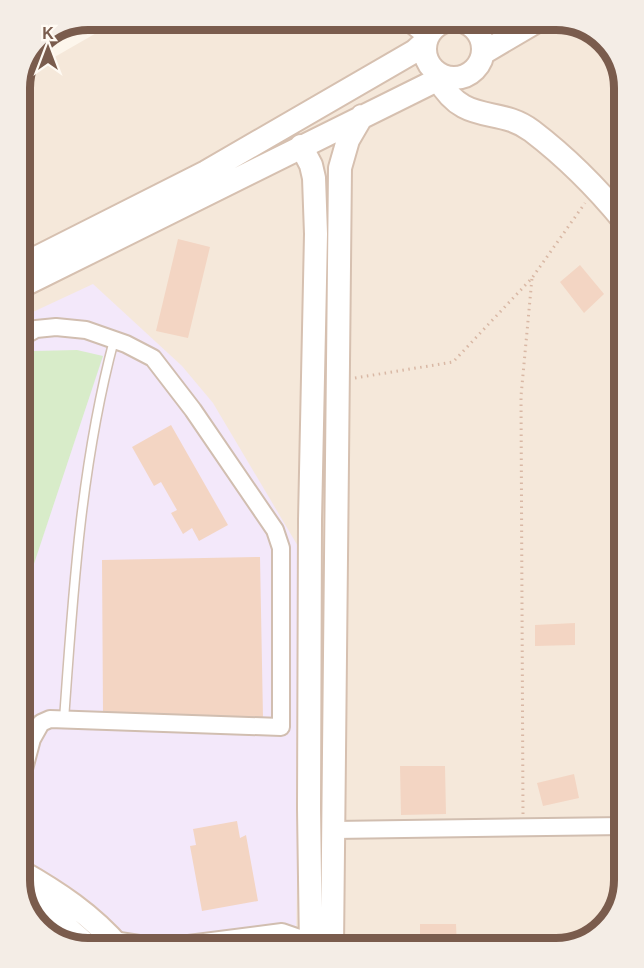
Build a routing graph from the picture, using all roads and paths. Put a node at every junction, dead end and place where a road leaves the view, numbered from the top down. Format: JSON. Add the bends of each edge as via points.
{"nodes":[{"id":1,"x":419,"y":30,"type":"edge"},
{"id":2,"x":434,"y":30,"type":"edge"},
{"id":3,"x":475,"y":30,"type":"edge"},
{"id":4,"x":522,"y":30,"type":"edge"},
{"id":5,"x":427,"y":38,"type":"junction"},
{"id":6,"x":483,"y":53,"type":"junction"},
{"id":7,"x":441,"y":78,"type":"junction"},
{"id":8,"x":362,"y":116,"type":"junction"},
{"id":9,"x":301,"y":146,"type":"junction"},
{"id":10,"x":596,"y":187,"type":"junction"},
{"id":11,"x":614,"y":209,"type":"edge"},
{"id":12,"x":30,"y":261,"type":"edge"},
{"id":13,"x":532,"y":278,"type":"junction"},
{"id":14,"x":30,"y":282,"type":"edge"},
{"id":15,"x":30,"y":332,"type":"edge"},
{"id":16,"x":114,"y":340,"type":"junction"},
{"id":17,"x":336,"y":381,"type":"junction"},
{"id":18,"x":64,"y":720,"type":"junction"},
{"id":19,"x":30,"y":746,"type":"edge"},
{"id":20,"x":614,"y":826,"type":"edge"},
{"id":21,"x":523,"y":828,"type":"junction"},
{"id":22,"x":334,"y":830,"type":"junction"},
{"id":23,"x":30,"y":877,"type":"edge"},
{"id":24,"x":36,"y":906,"type":"edge"},
{"id":25,"x":78,"y":937,"type":"edge"},
{"id":26,"x":111,"y":938,"type":"edge"},
{"id":27,"x":238,"y":938,"type":"edge"},
{"id":28,"x":302,"y":938,"type":"edge"},
{"id":29,"x":321,"y":938,"type":"edge"},
{"id":30,"x":323,"y":938,"type":"edge"}],
"edges":[{"from":1,"to":5,"type":"street"},
{"from":2,"to":5,"type":"street"},
{"from":3,"to":6,"type":"street","via":[[480,35]]},
{"from":4,"to":6,"type":"street"},
{"from":5,"to":7,"type":"street","via":[[426,58]]},
{"from":5,"to":12,"type":"street","via":[[415,51],[206,172]]},
{"from":6,"to":7,"type":"street","via":[[469,75]]},
{"from":7,"to":8,"type":"street"},
{"from":7,"to":10,"type":"street","via":[[449,98],[468,109],[530,129]]},
{"from":8,"to":9,"type":"street"},
{"from":8,"to":17,"type":"street","via":[[348,140],[340,168]]},
{"from":9,"to":14,"type":"street"},
{"from":9,"to":29,"type":"street","via":[[314,178],[316,234],[309,809]]},
{"from":10,"to":11,"type":"street"},
{"from":10,"to":13,"type":"path"},
{"from":13,"to":17,"type":"path","via":[[453,362]]},
{"from":13,"to":21,"type":"path","via":[[521,396]]},
{"from":15,"to":16,"type":"street","via":[[56,327],[86,330]]},
{"from":16,"to":18,"type":"lane","via":[[101,390],[76,541]]},
{"from":16,"to":18,"type":"street","via":[[153,358],[275,530],[281,548],[281,728]]},
{"from":17,"to":22,"type":"street"},
{"from":18,"to":19,"type":"street","via":[[40,723]]},
{"from":20,"to":21,"type":"street"},
{"from":21,"to":22,"type":"street"},
{"from":22,"to":30,"type":"street"},
{"from":23,"to":26,"type":"street","via":[[97,923]]},
{"from":24,"to":25,"type":"street"},
{"from":27,"to":28,"type":"street","via":[[282,932]]}]}
